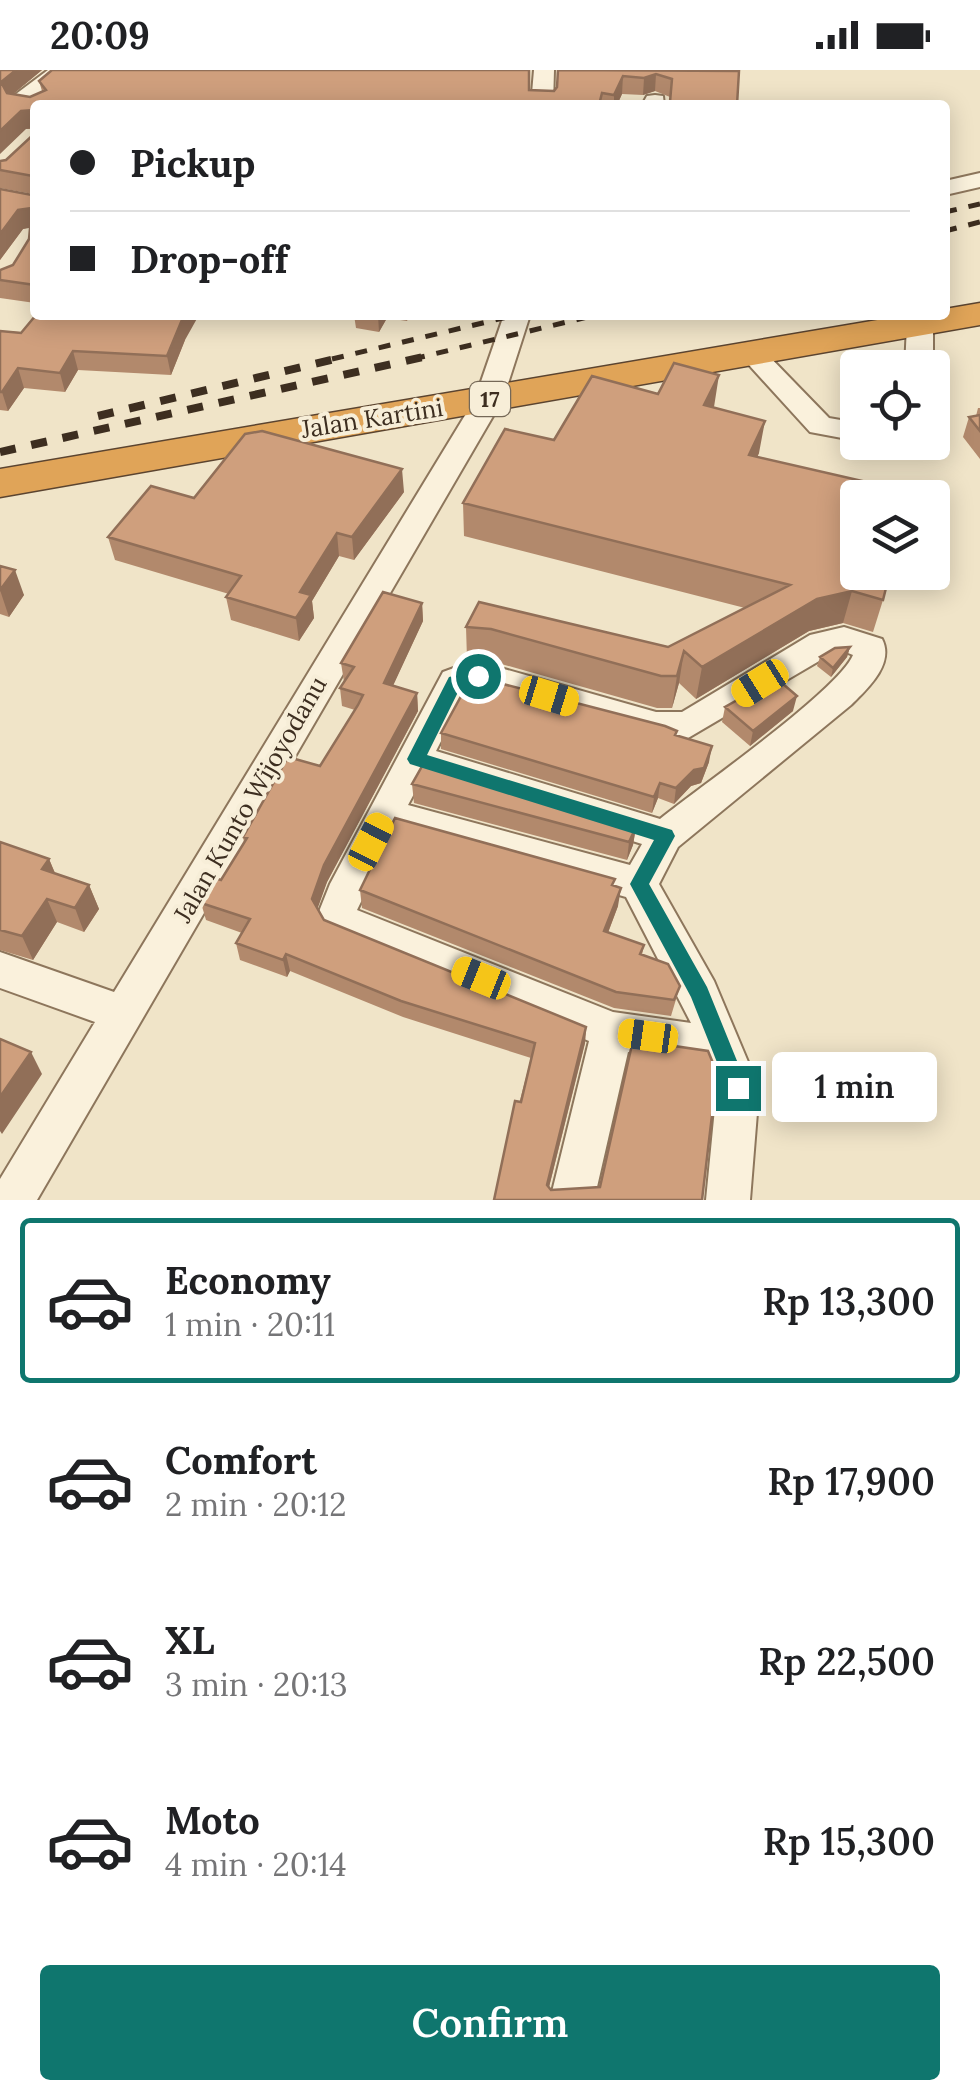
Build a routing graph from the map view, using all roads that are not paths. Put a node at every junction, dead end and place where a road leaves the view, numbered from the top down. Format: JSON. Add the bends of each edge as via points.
{"nodes":[{"id":1,"x":60,"y":70,"type":"edge"},
{"id":2,"x":544,"y":70,"type":"edge"},
{"id":3,"x":32,"y":100,"type":"edge"},
{"id":4,"x":542,"y":100,"type":"edge"},
{"id":5,"x":28,"y":104,"type":"edge"},
{"id":6,"x":0,"y":118,"type":"edge"},
{"id":7,"x":980,"y":314,"type":"edge"},
{"id":8,"x":515,"y":320,"type":"edge"},
{"id":9,"x":947,"y":320,"type":"edge"},
{"id":10,"x":950,"y":320,"type":"edge"},
{"id":11,"x":920,"y":325,"type":"junction"},
{"id":12,"x":919,"y":350,"type":"edge"},
{"id":13,"x":752,"y":354,"type":"junction"},
{"id":14,"x":489,"y":399,"type":"junction"},
{"id":15,"x":840,"y":429,"type":"edge"},
{"id":16,"x":0,"y":483,"type":"edge"},
{"id":17,"x":416,"y":759,"type":"junction"},
{"id":18,"x":385,"y":814,"type":"junction"},
{"id":19,"x":666,"y":836,"type":"junction"},
{"id":20,"x":640,"y":884,"type":"junction"},
{"id":21,"x":0,"y":970,"type":"edge"},
{"id":22,"x":124,"y":1014,"type":"junction"},
{"id":23,"x":612,"y":1031,"type":"junction"},
{"id":24,"x":721,"y":1046,"type":"junction"},
{"id":25,"x":12,"y":1200,"type":"edge"},
{"id":26,"x":572,"y":1200,"type":"edge"},
{"id":27,"x":728,"y":1200,"type":"edge"}],
"edges":[{"from":1,"to":3,"type":"street"},
{"from":2,"to":4,"type":"street"},
{"from":5,"to":6,"type":"street"},
{"from":7,"to":10,"type":"highway","name":"Jalan Kartini","number":"17"},
{"from":8,"to":14,"type":"street","name":"Jalan Kunto Wijoyodanu"},
{"from":9,"to":11,"type":"highway","name":"Jalan Kartini","number":"17"},
{"from":11,"to":12,"type":"street"},
{"from":11,"to":13,"type":"highway","name":"Jalan Kartini","number":"17"},
{"from":13,"to":14,"type":"highway","name":"Jalan Kartini","number":"17"},
{"from":13,"to":15,"type":"street","via":[[820,426]]},
{"from":14,"to":16,"type":"highway","name":"Jalan Kartini","number":"17"},
{"from":14,"to":22,"type":"street","name":"Jalan Kunto Wijoyodanu"},
{"from":17,"to":18,"type":"street"},
{"from":17,"to":19,"type":"street"},
{"from":17,"to":19,"type":"street","via":[[455,681],[470,675],[656,725],[688,726],[822,644],[844,639],[870,648],[870,658],[839,696]]},
{"from":18,"to":20,"type":"street"},
{"from":18,"to":23,"type":"street","via":[[342,896],[339,919]]},
{"from":19,"to":20,"type":"street"},
{"from":20,"to":24,"type":"street"},
{"from":21,"to":22,"type":"street"},
{"from":22,"to":25,"type":"street","name":"Jalan Kunto Wijoyodanu"},
{"from":23,"to":24,"type":"street"},
{"from":23,"to":26,"type":"street"},
{"from":24,"to":27,"type":"street","via":[[738,1088]]}]}
